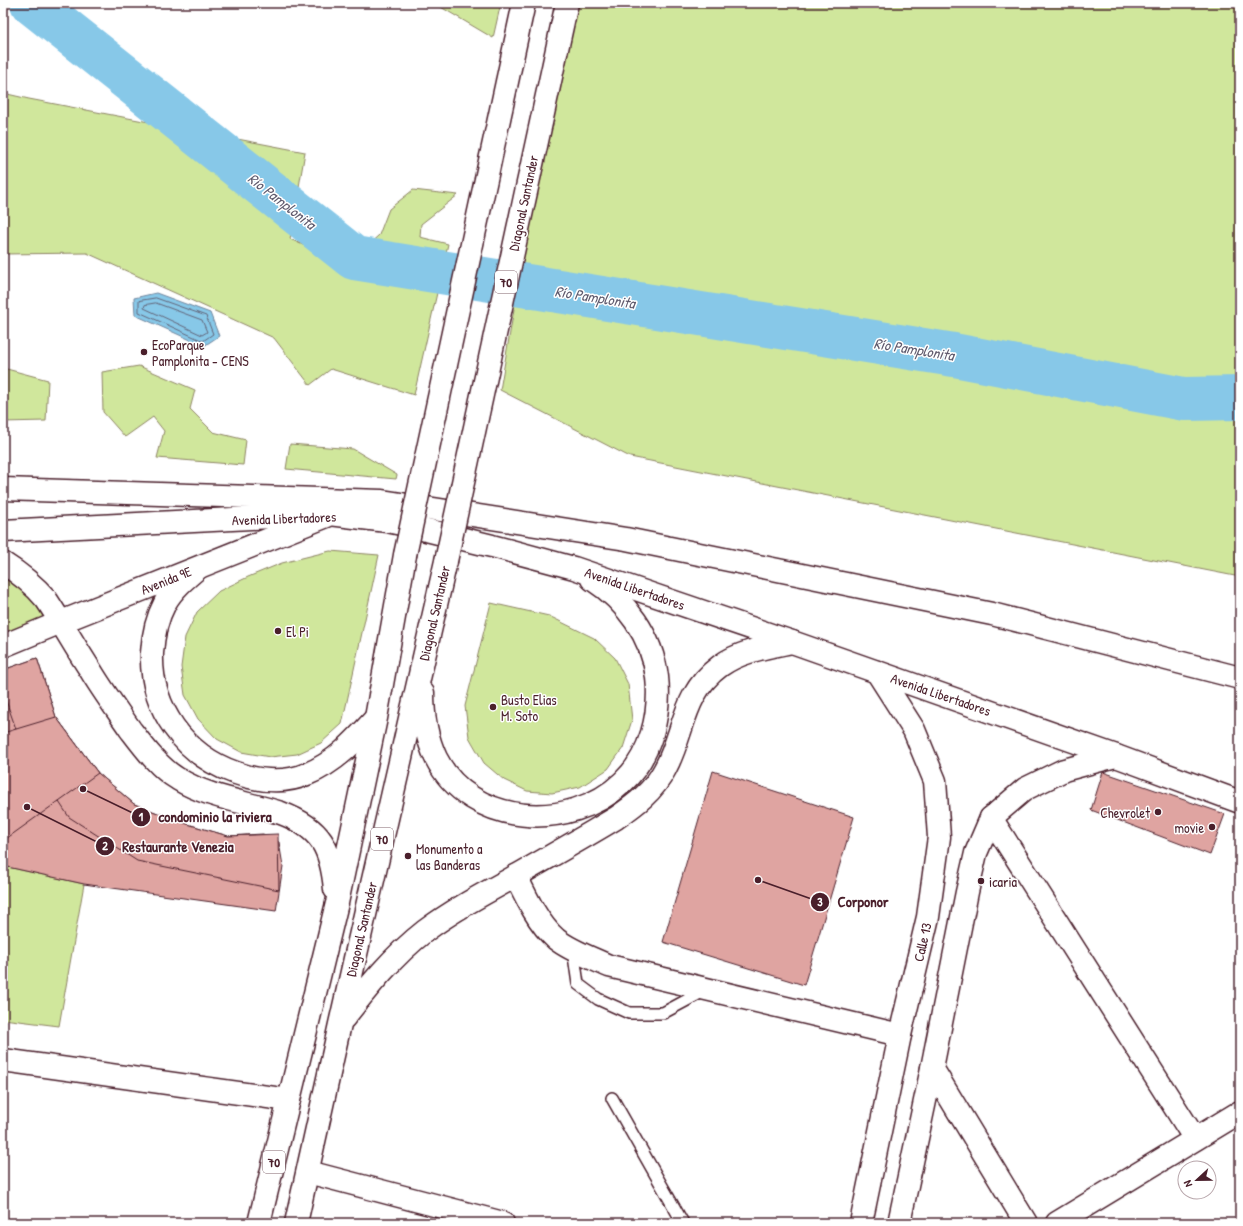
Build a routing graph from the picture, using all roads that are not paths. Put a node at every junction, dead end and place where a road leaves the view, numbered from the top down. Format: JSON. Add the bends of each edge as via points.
{"nodes":[{"id":1,"x":524,"y":3,"type":"edge"},
{"id":2,"x":567,"y":3,"type":"edge"},
{"id":3,"x":3,"y":489,"type":"edge"},
{"id":4,"x":330,"y":514,"type":"junction"},
{"id":5,"x":3,"y":531,"type":"edge"},
{"id":6,"x":3,"y":563,"type":"edge"},
{"id":7,"x":198,"y":568,"type":"junction"},
{"id":8,"x":574,"y":568,"type":"junction"},
{"id":9,"x":61,"y":622,"type":"junction"},
{"id":10,"x":792,"y":642,"type":"junction"},
{"id":11,"x":3,"y":646,"type":"edge"},
{"id":12,"x":424,"y":655,"type":"junction"},
{"id":13,"x":877,"y":672,"type":"junction"},
{"id":14,"x":1240,"y":678,"type":"edge"},
{"id":15,"x":376,"y":718,"type":"junction"},
{"id":16,"x":1116,"y":756,"type":"junction"},
{"id":17,"x":1237,"y":804,"type":"edge"},
{"id":18,"x":991,"y":818,"type":"junction"},
{"id":19,"x":516,"y":876,"type":"junction"},
{"id":20,"x":336,"y":902,"type":"junction"},
{"id":21,"x":573,"y":949,"type":"junction"},
{"id":22,"x":706,"y":989,"type":"junction"},
{"id":23,"x":340,"y":1024,"type":"junction"},
{"id":24,"x":900,"y":1035,"type":"junction"},
{"id":25,"x":3,"y":1060,"type":"edge"},
{"id":26,"x":932,"y":1068,"type":"junction"},
{"id":27,"x":612,"y":1098,"type":"dead end"},
{"id":28,"x":289,"y":1100,"type":"junction"},
{"id":29,"x":1240,"y":1112,"type":"edge"},
{"id":30,"x":1195,"y":1139,"type":"junction"},
{"id":31,"x":308,"y":1172,"type":"junction"},
{"id":32,"x":259,"y":1223,"type":"edge"},
{"id":33,"x":296,"y":1223,"type":"edge"},
{"id":34,"x":503,"y":1223,"type":"edge"},
{"id":35,"x":683,"y":1223,"type":"edge"},
{"id":36,"x":861,"y":1223,"type":"edge"},
{"id":37,"x":899,"y":1223,"type":"edge"},
{"id":38,"x":1026,"y":1223,"type":"edge"},
{"id":39,"x":1057,"y":1223,"type":"edge"}],
"edges":[{"from":1,"to":15,"type":"main road","number":"70","bridge":true,"via":[[405,555]]},
{"from":2,"to":12,"type":"main road","name":"Diagonal Santander","number":"70","bridge":true},
{"from":3,"to":14,"type":"main road","name":"Avenida Libertadores","via":[[382,501],[633,540],[992,614]]},
{"from":4,"to":5,"type":"main road","name":"Avenida Libertadores"},
{"from":4,"to":7,"type":"main road","name":"Avenida 9E"},
{"from":4,"to":8,"type":"main road","name":"Avenida Libertadores","via":[[406,525]]},
{"from":6,"to":9,"type":"main road","via":[[36,588]]},
{"from":7,"to":9,"type":"main road","name":"Avenida 9E"},
{"from":7,"to":15,"type":"main road","via":[[165,603],[156,628],[152,658],[156,688],[164,711],[177,731],[196,751],[217,765],[249,777],[291,779],[314,771],[338,757]]},
{"from":8,"to":10,"type":"main road","name":"Avenida Libertadores"},
{"from":8,"to":12,"type":"main road","via":[[597,582],[627,610],[646,640],[656,672],[658,708],[648,745],[628,778],[606,796],[566,812],[530,815],[486,805],[465,792],[441,766],[427,735],[423,694]]},
{"from":9,"to":11,"type":"main road","name":"Avenida 9E"},
{"from":9,"to":20,"type":"main road","via":[[135,735],[156,760],[176,778],[202,792],[291,816],[308,826],[318,836],[324,843],[330,860]]},
{"from":10,"to":13,"type":"main road","name":"Avenida Libertadores"},
{"from":10,"to":19,"type":"main road","via":[[744,654],[721,665],[706,678],[693,697],[668,763],[652,789],[616,818]]},
{"from":12,"to":23,"type":"main road","name":"Diagonal Santander","number":"70"},
{"from":13,"to":16,"type":"main road","name":"Avenida Libertadores"},
{"from":13,"to":24,"type":"main road","name":"Calle 13","via":[[914,730],[935,780],[939,837],[928,917]]},
{"from":15,"to":20,"type":"main road","number":"70"},
{"from":16,"to":17,"type":"main road","name":"Avenida Libertadores"},
{"from":16,"to":18,"type":"main road","via":[[1064,770],[1025,789]]},
{"from":18,"to":26,"type":"main road","via":[[976,852]]},
{"from":18,"to":30,"type":"main road"},
{"from":19,"to":21,"type":"main road","via":[[542,922],[556,939]]},
{"from":19,"to":23,"type":"main road","via":[[424,932],[387,965]]},
{"from":20,"to":28,"type":"main road","number":"70"},
{"from":21,"to":22,"type":"main road","via":[[609,966]]},
{"from":21,"to":22,"type":"lane","via":[[578,984],[598,999],[629,1013],[663,1012]]},
{"from":22,"to":24,"type":"main road"},
{"from":23,"to":31,"type":"main road","name":"Diagonal Santander","number":"70"},
{"from":24,"to":36,"type":"main road","name":"Calle 13"},
{"from":25,"to":28,"type":"main road"},
{"from":26,"to":37,"type":"main road"},
{"from":26,"to":38,"type":"main road"},
{"from":27,"to":35,"type":"lane"},
{"from":28,"to":32,"type":"main road","number":"70"},
{"from":29,"to":30,"type":"main road"},
{"from":30,"to":39,"type":"main road"},
{"from":31,"to":33,"type":"main road","name":"Diagonal Santander","number":"70"},
{"from":31,"to":34,"type":"main road"}]}
